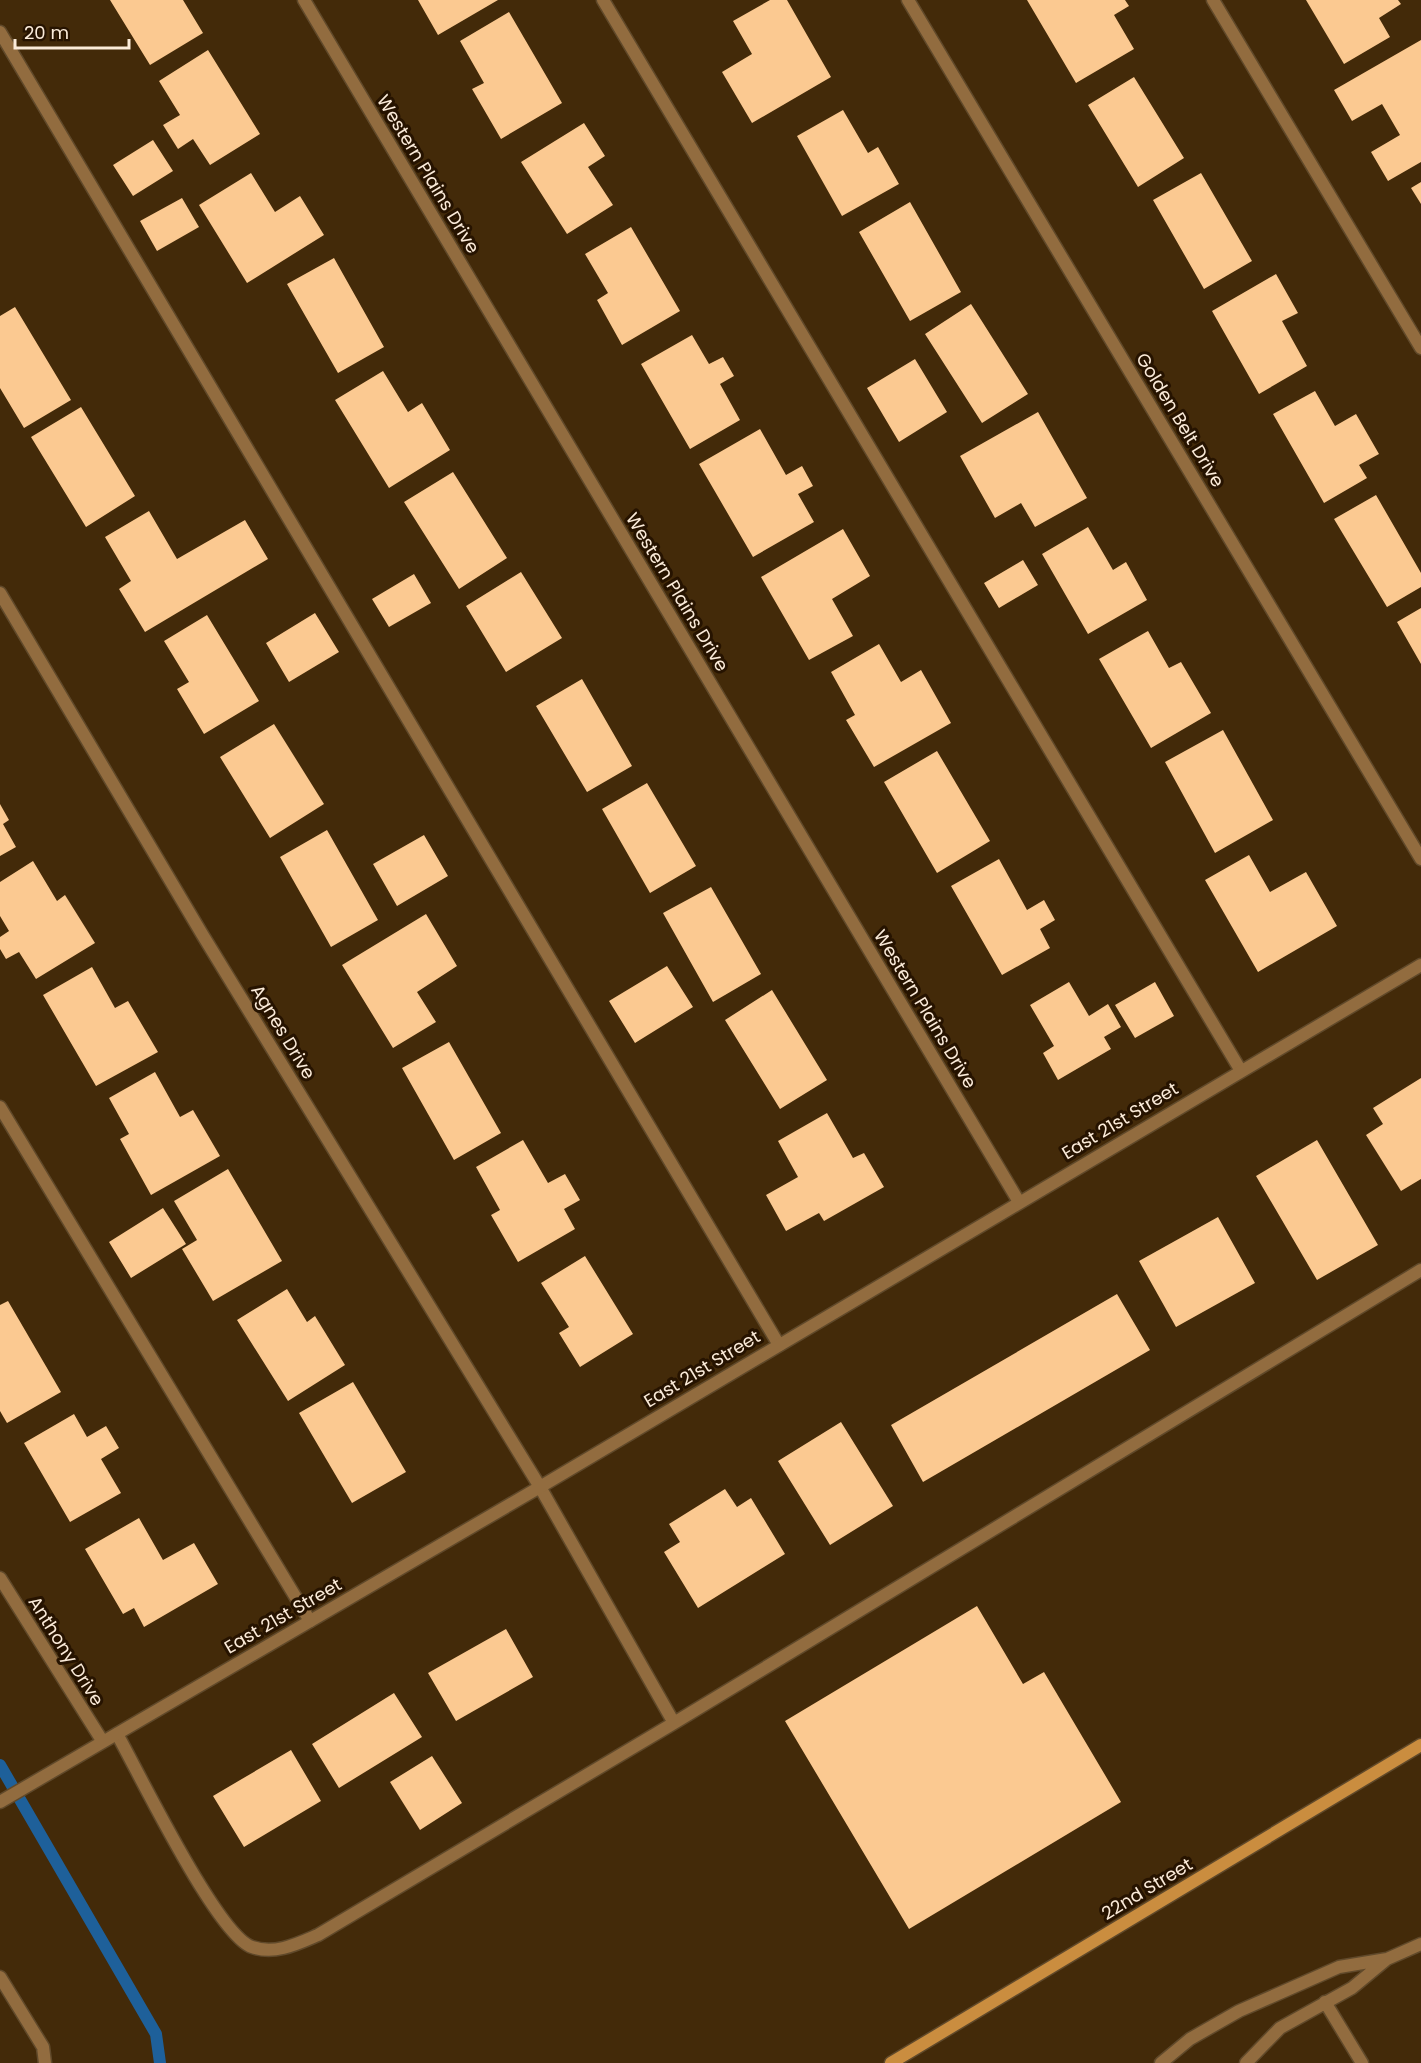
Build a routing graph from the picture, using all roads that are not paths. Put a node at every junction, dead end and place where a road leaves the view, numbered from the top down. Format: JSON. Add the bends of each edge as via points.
{"nodes":[{"id":1,"x":304,"y":0,"type":"edge"},
{"id":2,"x":603,"y":0,"type":"edge"},
{"id":3,"x":908,"y":0,"type":"edge"},
{"id":4,"x":1213,"y":0,"type":"edge"},
{"id":5,"x":0,"y":32,"type":"edge"},
{"id":6,"x":1421,"y":348,"type":"edge"},
{"id":7,"x":0,"y":593,"type":"edge"},
{"id":8,"x":1421,"y":859,"type":"edge"},
{"id":9,"x":1421,"y":964,"type":"edge"},
{"id":10,"x":1240,"y":1071,"type":"junction"},
{"id":11,"x":0,"y":1107,"type":"edge"},
{"id":12,"x":1019,"y":1202,"type":"junction"},
{"id":13,"x":1421,"y":1270,"type":"edge"},
{"id":14,"x":779,"y":1345,"type":"junction"},
{"id":15,"x":540,"y":1487,"type":"junction"},
{"id":16,"x":0,"y":1578,"type":"edge"},
{"id":17,"x":310,"y":1621,"type":"junction"},
{"id":18,"x":675,"y":1723,"type":"junction"},
{"id":19,"x":117,"y":1734,"type":"junction"},
{"id":20,"x":103,"y":1742,"type":"junction"},
{"id":21,"x":1421,"y":1745,"type":"edge"},
{"id":22,"x":0,"y":1802,"type":"edge"},
{"id":23,"x":1421,"y":1944,"type":"edge"},
{"id":24,"x":1387,"y":1959,"type":"junction"},
{"id":25,"x":0,"y":1977,"type":"edge"},
{"id":26,"x":1325,"y":2002,"type":"junction"},
{"id":27,"x":45,"y":2063,"type":"edge"},
{"id":28,"x":891,"y":2063,"type":"edge"},
{"id":29,"x":1161,"y":2063,"type":"edge"},
{"id":30,"x":1246,"y":2063,"type":"edge"},
{"id":31,"x":1362,"y":2063,"type":"edge"}],
"edges":[{"from":1,"to":12,"type":"street","name":"Western Plains Drive"},
{"from":2,"to":10,"type":"street"},
{"from":3,"to":8,"type":"street","name":"Golden Belt Drive"},
{"from":4,"to":6,"type":"street"},
{"from":5,"to":14,"type":"street"},
{"from":7,"to":15,"type":"street","name":"Agnes Drive","via":[[208,945]]},
{"from":9,"to":10,"type":"street","name":"East 21st Street"},
{"from":10,"to":12,"type":"street","name":"East 21st Street"},
{"from":11,"to":17,"type":"street"},
{"from":12,"to":14,"type":"street","name":"East 21st Street"},
{"from":13,"to":18,"type":"street"},
{"from":14,"to":15,"type":"street","name":"East 21st Street"},
{"from":15,"to":17,"type":"street","name":"East 21st Street"},
{"from":15,"to":18,"type":"street","name":"Agnes Drive"},
{"from":16,"to":20,"type":"street","name":"Anthony Drive"},
{"from":17,"to":19,"type":"street","name":"East 21st Street"},
{"from":18,"to":19,"type":"street","via":[[318,1935],[268,1950],[237,1938],[215,1910]]},
{"from":19,"to":20,"type":"street","name":"East 21st Street"},
{"from":20,"to":22,"type":"street","name":"East 21st Street"},
{"from":21,"to":28,"type":"street","name":"22nd Street"},
{"from":23,"to":24,"type":"street"},
{"from":24,"to":26,"type":"street","via":[[1352,1988]]},
{"from":24,"to":29,"type":"street","via":[[1339,1967],[1239,2011],[1190,2038]]},
{"from":25,"to":27,"type":"street","via":[[43,2047]]},
{"from":26,"to":30,"type":"street","via":[[1280,2028]]},
{"from":26,"to":31,"type":"street"}]}
